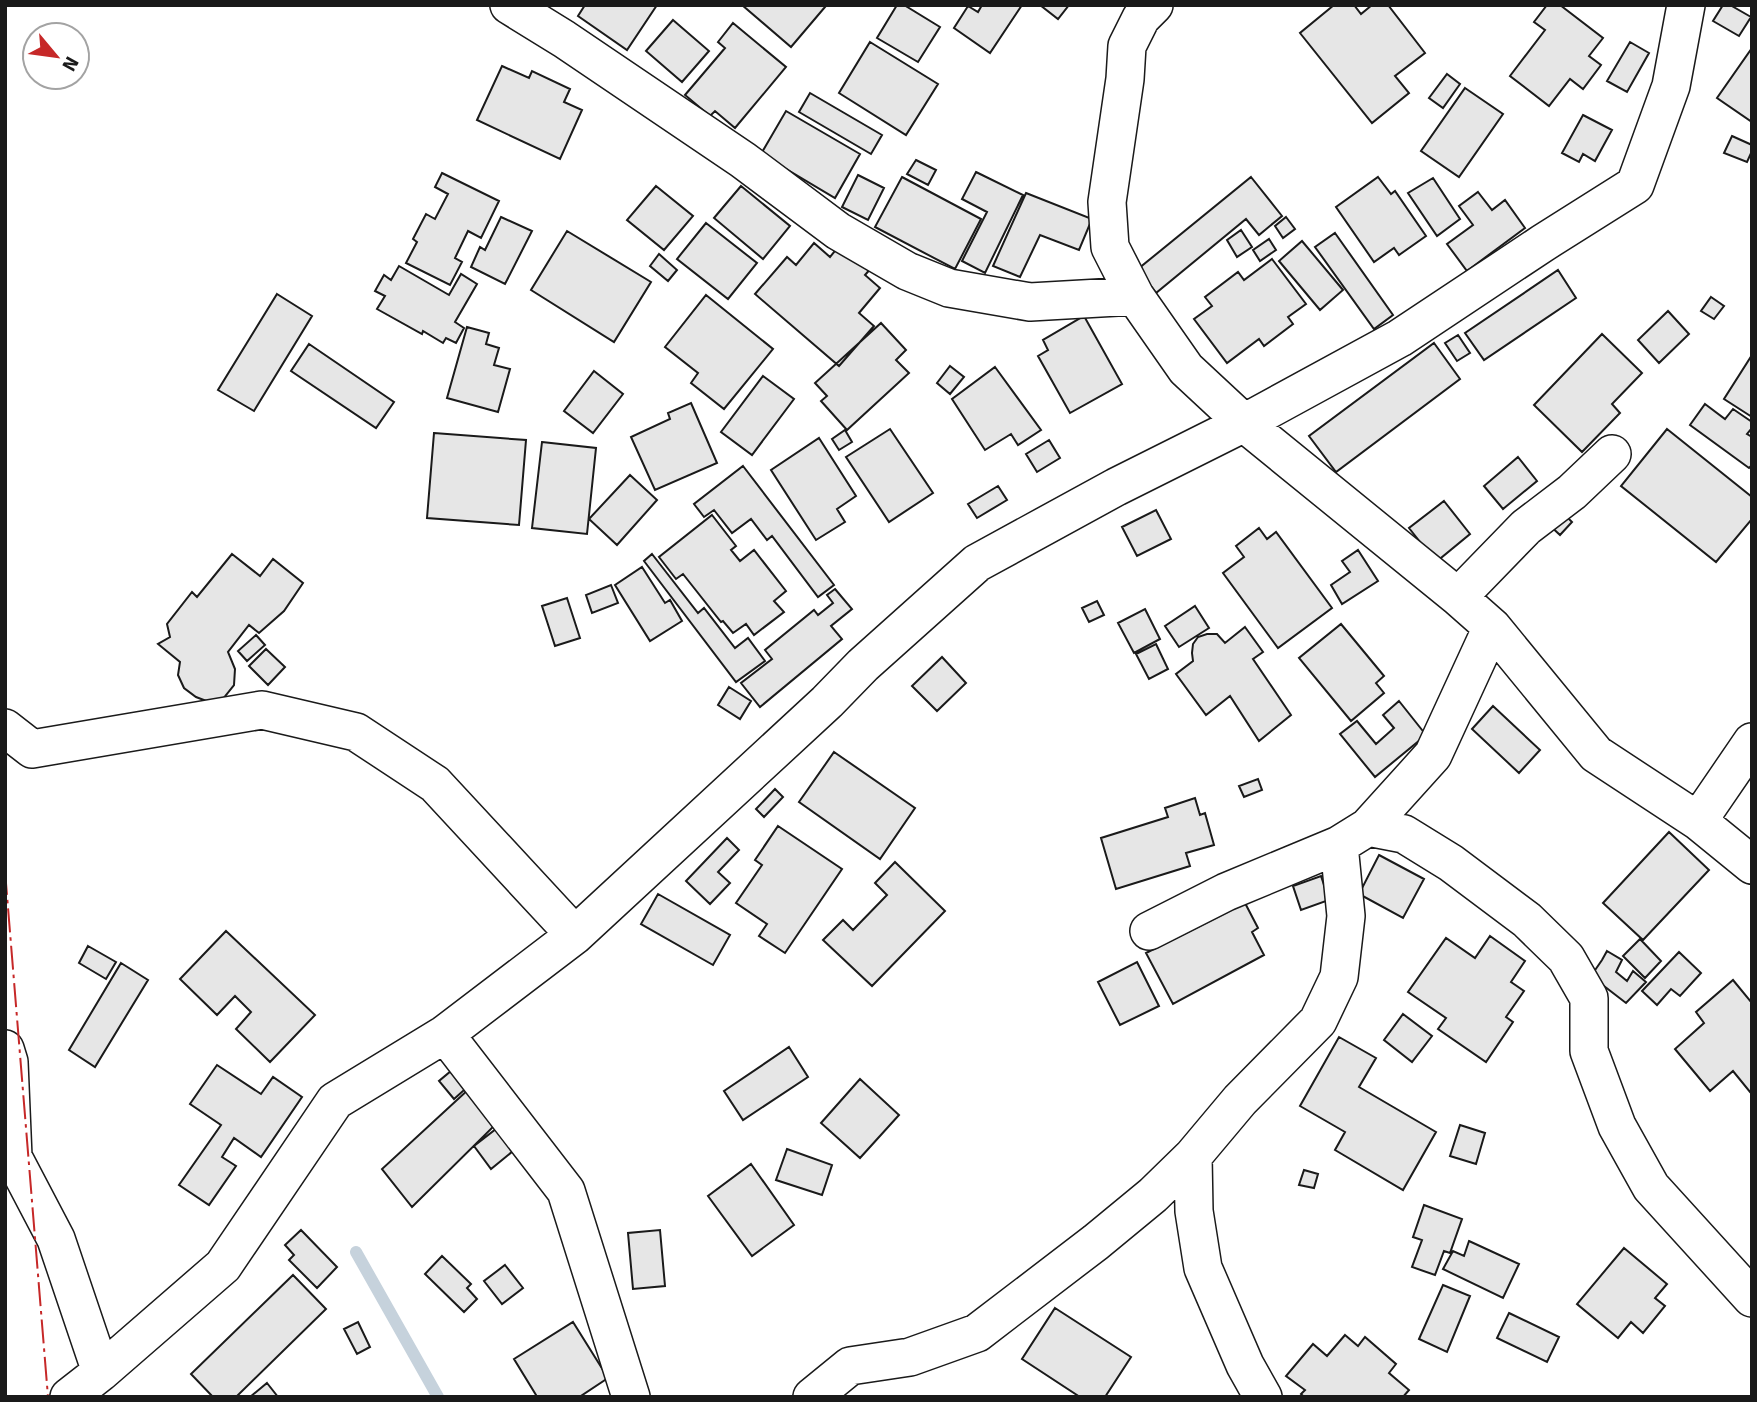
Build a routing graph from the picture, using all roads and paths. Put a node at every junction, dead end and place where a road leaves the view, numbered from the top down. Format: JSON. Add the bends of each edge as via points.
{"nodes":[{"id":1,"x":509,"y":5,"type":"edge"},
{"id":2,"x":1154,"y":5,"type":"edge"},
{"id":3,"x":1686,"y":5,"type":"edge"},
{"id":4,"x":1135,"y":296,"type":"junction"},
{"id":5,"x":1244,"y":424,"type":"junction"},
{"id":6,"x":1612,"y":454,"type":"dead end"},
{"id":7,"x":1458,"y":597,"type":"junction"},
{"id":8,"x":1492,"y":627,"type":"junction"},
{"id":9,"x":5,"y":728,"type":"edge"},
{"id":10,"x":1752,"y":742,"type":"edge"},
{"id":11,"x":1698,"y":821,"type":"junction"},
{"id":12,"x":1353,"y":836,"type":"junction"},
{"id":13,"x":1752,"y":865,"type":"edge"},
{"id":14,"x":1149,"y":931,"type":"dead end"},
{"id":15,"x":575,"y":935,"type":"junction"},
{"id":16,"x":445,"y":1034,"type":"junction"},
{"id":17,"x":5,"y":1049,"type":"edge"},
{"id":18,"x":1193,"y":1156,"type":"junction"},
{"id":19,"x":1752,"y":1298,"type":"edge"},
{"id":20,"x":101,"y":1372,"type":"junction"},
{"id":21,"x":69,"y":1397,"type":"edge"},
{"id":22,"x":631,"y":1397,"type":"edge"},
{"id":23,"x":812,"y":1397,"type":"edge"},
{"id":24,"x":1263,"y":1397,"type":"edge"}],
"edges":[{"from":1,"to":4,"type":"street","via":[[743,160],[838,231],[907,271],[950,288],[1030,302]]},
{"from":2,"to":4,"type":"street","via":[[1141,18],[1127,46],[1107,202],[1110,247]]},
{"from":3,"to":5,"type":"street","via":[[1671,86],[1635,186],[1400,338]]},
{"from":4,"to":5,"type":"street","via":[[1186,369]]},
{"from":5,"to":7,"type":"street"},
{"from":5,"to":15,"type":"street","via":[[976,563]]},
{"from":6,"to":7,"type":"street","via":[[1526,527]]},
{"from":7,"to":8,"type":"street"},
{"from":8,"to":11,"type":"street","via":[[1596,754]]},
{"from":8,"to":12,"type":"street","via":[[1433,755]]},
{"from":9,"to":15,"type":"street","via":[[32,749],[262,710],[356,732],[435,784]]},
{"from":10,"to":11,"type":"street"},
{"from":11,"to":13,"type":"street"},
{"from":12,"to":14,"type":"street"},
{"from":12,"to":18,"type":"street","via":[[1339,977],[1318,1021],[1240,1100]]},
{"from":12,"to":19,"type":"street","via":[[1404,834],[1528,920],[1566,958],[1589,998],[1588,1051],[1617,1126],[1651,1187]]},
{"from":15,"to":16,"type":"street"},
{"from":16,"to":20,"type":"street","via":[[334,1101],[222,1266]]},
{"from":16,"to":22,"type":"street","via":[[566,1191]]},
{"from":17,"to":20,"type":"street","via":[[13,1157],[56,1239]]},
{"from":18,"to":23,"type":"street","via":[[1106,1234],[977,1333],[910,1357],[850,1366]]},
{"from":18,"to":24,"type":"street","via":[[1194,1211],[1203,1268]]},
{"from":20,"to":21,"type":"street"}]}
